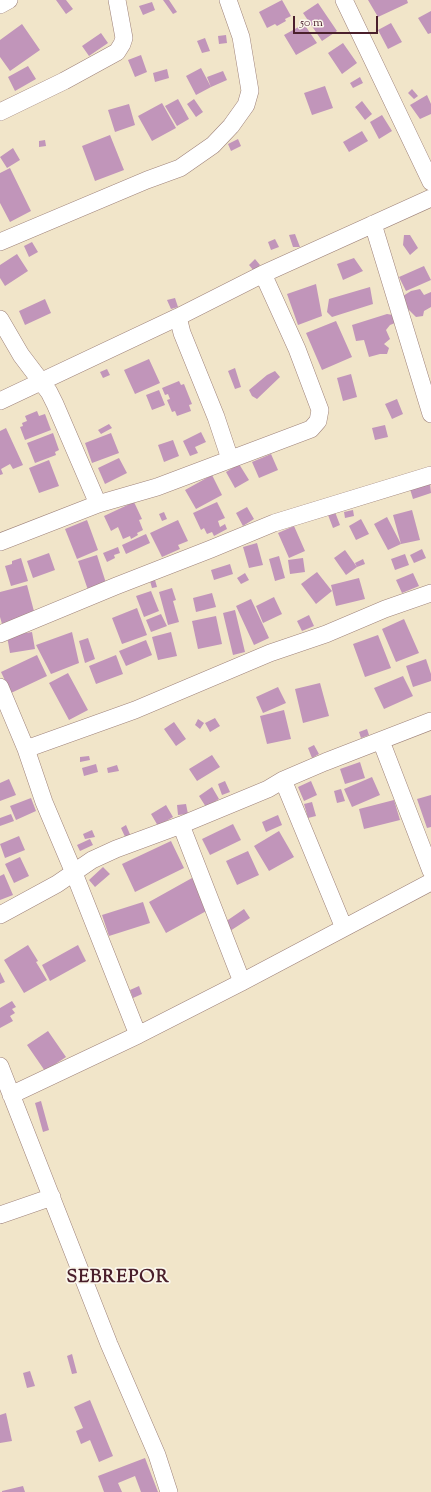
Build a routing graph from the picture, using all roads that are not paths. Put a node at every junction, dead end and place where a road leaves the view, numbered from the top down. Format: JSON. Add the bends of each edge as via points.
{"nodes":[{"id":1,"x":9,"y":0,"type":"edge"},
{"id":2,"x":117,"y":0,"type":"edge"},
{"id":3,"x":228,"y":0,"type":"edge"},
{"id":4,"x":344,"y":0,"type":"edge"},
{"id":5,"x":0,"y":5,"type":"edge"},
{"id":6,"x":0,"y":112,"type":"edge"},
{"id":7,"x":431,"y":182,"type":"edge"},
{"id":8,"x":431,"y":198,"type":"edge"},
{"id":9,"x":373,"y":224,"type":"junction"},
{"id":10,"x":0,"y":242,"type":"edge"},
{"id":11,"x":263,"y":274,"type":"junction"},
{"id":12,"x":178,"y":317,"type":"junction"},
{"id":13,"x":0,"y":320,"type":"edge"},
{"id":14,"x":40,"y":382,"type":"junction"},
{"id":15,"x":0,"y":401,"type":"edge"},
{"id":16,"x":431,"y":414,"type":"edge"},
{"id":17,"x":230,"y":459,"type":"junction"},
{"id":18,"x":431,"y":474,"type":"edge"},
{"id":19,"x":98,"y":504,"type":"junction"},
{"id":20,"x":0,"y":542,"type":"edge"},
{"id":21,"x":430,"y":597,"type":"edge"},
{"id":22,"x":0,"y":634,"type":"edge"},
{"id":23,"x":0,"y":687,"type":"edge"},
{"id":24,"x":431,"y":721,"type":"edge"},
{"id":25,"x":382,"y":741,"type":"junction"},
{"id":26,"x":26,"y":749,"type":"junction"},
{"id":27,"x":283,"y":780,"type":"junction"},
{"id":28,"x":182,"y":825,"type":"junction"},
{"id":29,"x":431,"y":871,"type":"edge"},
{"id":30,"x":74,"y":873,"type":"junction"},
{"id":31,"x":431,"y":882,"type":"edge"},
{"id":32,"x":0,"y":916,"type":"edge"},
{"id":33,"x":344,"y":928,"type":"junction"},
{"id":34,"x":242,"y":982,"type":"junction"},
{"id":35,"x":138,"y":1035,"type":"junction"},
{"id":36,"x":1,"y":1070,"type":"edge"},
{"id":37,"x":11,"y":1095,"type":"junction"},
{"id":38,"x":52,"y":1197,"type":"junction"},
{"id":39,"x":0,"y":1215,"type":"edge"},
{"id":40,"x":169,"y":1492,"type":"edge"}],
"edges":[{"from":1,"to":5,"type":"street"},
{"from":2,"to":6,"type":"street","via":[[124,38],[117,52]]},
{"from":3,"to":10,"type":"street","via":[[241,37],[250,91],[246,105],[231,126],[213,145],[180,168]]},
{"from":4,"to":7,"type":"street"},
{"from":8,"to":9,"type":"street"},
{"from":9,"to":11,"type":"street"},
{"from":9,"to":16,"type":"street"},
{"from":11,"to":12,"type":"street"},
{"from":11,"to":17,"type":"street","via":[[297,349],[320,410],[318,421],[312,429]]},
{"from":12,"to":14,"type":"street"},
{"from":12,"to":17,"type":"street"},
{"from":13,"to":14,"type":"street"},
{"from":14,"to":15,"type":"street"},
{"from":14,"to":19,"type":"street","via":[[55,404]]},
{"from":17,"to":19,"type":"street","via":[[157,487]]},
{"from":18,"to":22,"type":"street","via":[[274,523]]},
{"from":19,"to":20,"type":"street"},
{"from":21,"to":26,"type":"street","via":[[385,609],[326,634],[270,653],[135,710]]},
{"from":23,"to":26,"type":"street"},
{"from":24,"to":25,"type":"street"},
{"from":25,"to":27,"type":"street"},
{"from":25,"to":29,"type":"street"},
{"from":26,"to":30,"type":"street","via":[[44,802]]},
{"from":27,"to":28,"type":"street","via":[[268,789]]},
{"from":27,"to":33,"type":"street"},
{"from":28,"to":30,"type":"street","via":[[110,852],[92,860]]},
{"from":28,"to":34,"type":"street"},
{"from":30,"to":32,"type":"street"},
{"from":30,"to":35,"type":"street"},
{"from":31,"to":33,"type":"street"},
{"from":33,"to":34,"type":"street"},
{"from":34,"to":35,"type":"street"},
{"from":35,"to":37,"type":"street"},
{"from":36,"to":37,"type":"street"},
{"from":37,"to":38,"type":"street"},
{"from":38,"to":39,"type":"street"},
{"from":38,"to":40,"type":"street","via":[[109,1344],[157,1455]]}]}
